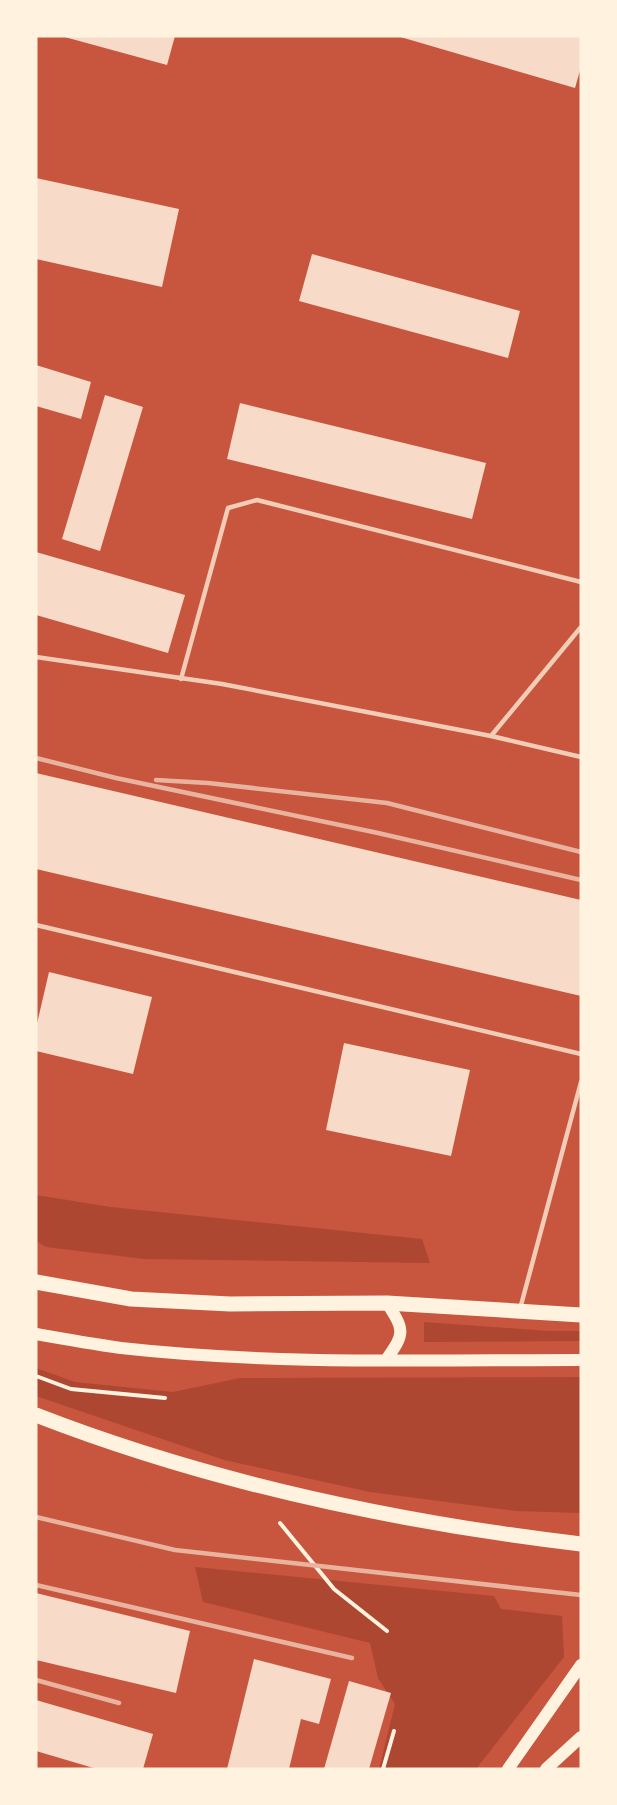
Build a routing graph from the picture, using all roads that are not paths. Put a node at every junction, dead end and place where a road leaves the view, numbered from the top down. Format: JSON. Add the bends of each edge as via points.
{"nodes":[{"id":1,"x":581,"y":582,"type":"edge"},
{"id":2,"x":581,"y":627,"type":"edge"},
{"id":3,"x":36,"y":657,"type":"edge"},
{"id":4,"x":181,"y":679,"type":"junction"},
{"id":5,"x":491,"y":736,"type":"junction"},
{"id":6,"x":581,"y":757,"type":"edge"},
{"id":7,"x":36,"y":925,"type":"edge"},
{"id":8,"x":581,"y":1054,"type":"edge"},
{"id":9,"x":581,"y":1082,"type":"edge"},
{"id":10,"x":36,"y":1282,"type":"edge"},
{"id":11,"x":387,"y":1304,"type":"junction"},
{"id":12,"x":519,"y":1312,"type":"junction"},
{"id":13,"x":581,"y":1315,"type":"edge"},
{"id":14,"x":36,"y":1334,"type":"edge"},
{"id":15,"x":386,"y":1360,"type":"junction"},
{"id":16,"x":581,"y":1360,"type":"edge"},
{"id":17,"x":36,"y":1415,"type":"edge"},
{"id":18,"x":581,"y":1544,"type":"edge"},
{"id":19,"x":581,"y":1665,"type":"edge"},
{"id":20,"x":581,"y":1737,"type":"edge"},
{"id":21,"x":508,"y":1769,"type":"edge"},
{"id":22,"x":546,"y":1769,"type":"edge"}],
"edges":[{"from":1,"to":4,"type":"lane","via":[[256,500],[228,508]]},
{"from":2,"to":5,"type":"lane"},
{"from":3,"to":4,"type":"lane"},
{"from":4,"to":5,"type":"lane"},
{"from":5,"to":6,"type":"lane"},
{"from":7,"to":8,"type":"lane"},
{"from":9,"to":12,"type":"lane"},
{"from":10,"to":11,"type":"main road","via":[[131,1299],[230,1304]]},
{"from":11,"to":12,"type":"main road"},
{"from":11,"to":15,"type":"main road","via":[[400,1324],[400,1340]]},
{"from":12,"to":13,"type":"main road"},
{"from":14,"to":15,"type":"main road","via":[[121,1348]]},
{"from":15,"to":16,"type":"main road"},
{"from":17,"to":18,"type":"main road","via":[[219,1477],[369,1511]]},
{"from":19,"to":21,"type":"main road"},
{"from":20,"to":22,"type":"main road"}]}
